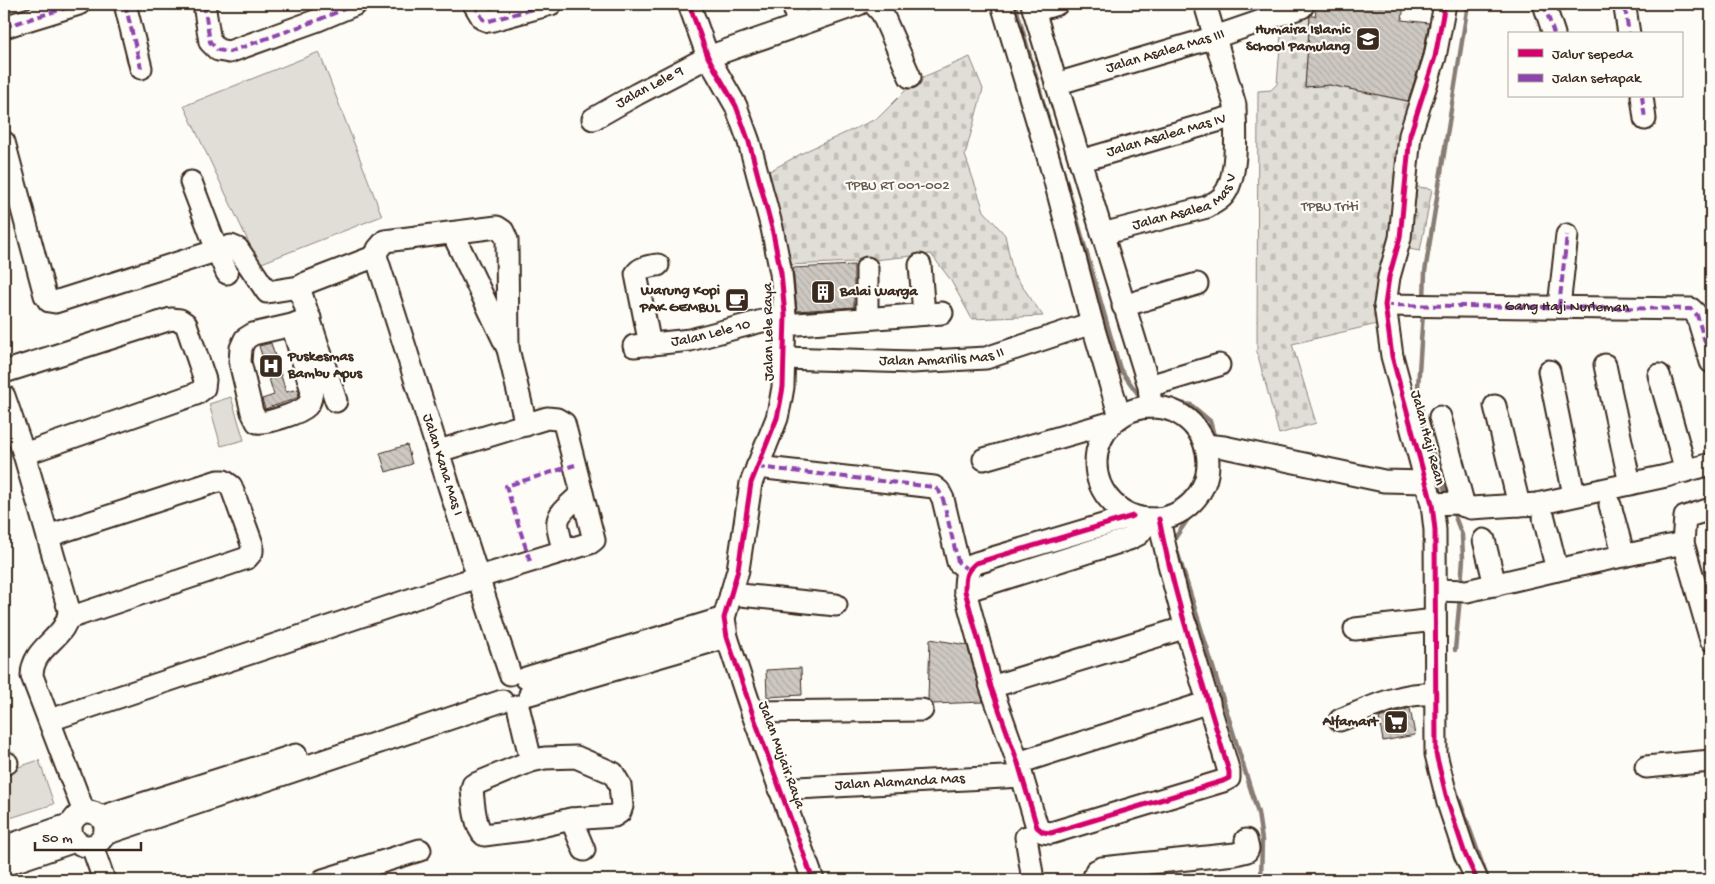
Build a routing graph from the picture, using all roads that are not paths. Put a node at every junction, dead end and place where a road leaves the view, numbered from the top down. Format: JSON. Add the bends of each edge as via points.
{"nodes":[{"id":1,"x":79,"y":4,"type":"edge"},
{"id":2,"x":125,"y":4,"type":"edge"},
{"id":3,"x":204,"y":4,"type":"edge"},
{"id":4,"x":356,"y":4,"type":"edge"},
{"id":5,"x":474,"y":4,"type":"edge"},
{"id":6,"x":551,"y":4,"type":"edge"},
{"id":7,"x":689,"y":4,"type":"edge"},
{"id":8,"x":794,"y":4,"type":"edge"},
{"id":9,"x":859,"y":4,"type":"edge"},
{"id":10,"x":874,"y":4,"type":"edge"},
{"id":11,"x":1002,"y":4,"type":"edge"},
{"id":12,"x":1057,"y":4,"type":"edge"},
{"id":13,"x":1205,"y":4,"type":"edge"},
{"id":14,"x":1445,"y":4,"type":"edge"},
{"id":15,"x":1544,"y":4,"type":"edge"},
{"id":16,"x":1626,"y":5,"type":"edge"},
{"id":17,"x":1033,"y":7,"type":"edge"},
{"id":18,"x":1302,"y":7,"type":"dead end"},
{"id":19,"x":796,"y":25,"type":"junction"},
{"id":20,"x":4,"y":27,"type":"edge"},
{"id":21,"x":1553,"y":32,"type":"edge"},
{"id":22,"x":1629,"y":32,"type":"edge"},
{"id":23,"x":1215,"y":37,"type":"junction"},
{"id":24,"x":708,"y":57,"type":"junction"},
{"id":25,"x":140,"y":68,"type":"dead end"},
{"id":26,"x":910,"y":77,"type":"dead end"},
{"id":27,"x":1056,"y":84,"type":"junction"},
{"id":28,"x":1642,"y":98,"type":"edge"},
{"id":29,"x":1235,"y":112,"type":"junction"},
{"id":30,"x":593,"y":119,"type":"dead end"},
{"id":31,"x":1645,"y":119,"type":"dead end"},
{"id":32,"x":4,"y":142,"type":"edge"},
{"id":33,"x":1080,"y":161,"type":"junction"},
{"id":34,"x":191,"y":182,"type":"dead end"},
{"id":35,"x":453,"y":234,"type":"junction"},
{"id":36,"x":1102,"y":234,"type":"junction"},
{"id":37,"x":1568,"y":235,"type":"dead end"},
{"id":38,"x":217,"y":250,"type":"junction"},
{"id":39,"x":376,"y":256,"type":"junction"},
{"id":40,"x":658,"y":265,"type":"dead end"},
{"id":41,"x":920,"y":265,"type":"dead end"},
{"id":42,"x":867,"y":268,"type":"dead end"},
{"id":43,"x":228,"y":273,"type":"dead end"},
{"id":44,"x":1197,"y":284,"type":"dead end"},
{"id":45,"x":299,"y":288,"type":"junction"},
{"id":46,"x":1385,"y":305,"type":"junction"},
{"id":47,"x":1123,"y":306,"type":"junction"},
{"id":48,"x":1559,"y":307,"type":"junction"},
{"id":49,"x":868,"y":318,"type":"junction"},
{"id":50,"x":785,"y":320,"type":"junction"},
{"id":51,"x":301,"y":321,"type":"junction"},
{"id":52,"x":1092,"y":323,"type":"junction"},
{"id":53,"x":508,"y":350,"type":"junction"},
{"id":54,"x":784,"y":358,"type":"junction"},
{"id":55,"x":1711,"y":362,"type":"edge"},
{"id":56,"x":1220,"y":365,"type":"dead end"},
{"id":57,"x":1605,"y":365,"type":"dead end"},
{"id":58,"x":1549,"y":370,"type":"dead end"},
{"id":59,"x":4,"y":372,"type":"edge"},
{"id":60,"x":1660,"y":375,"type":"dead end"},
{"id":61,"x":319,"y":380,"type":"junction"},
{"id":62,"x":4,"y":396,"type":"edge"},
{"id":63,"x":1150,"y":396,"type":"junction"},
{"id":64,"x":336,"y":401,"type":"dead end"},
{"id":65,"x":1496,"y":406,"type":"dead end"},
{"id":66,"x":1440,"y":417,"type":"dead end"},
{"id":67,"x":1116,"y":419,"type":"junction"},
{"id":68,"x":526,"y":425,"type":"junction"},
{"id":69,"x":1215,"y":446,"type":"junction"},
{"id":70,"x":439,"y":451,"type":"junction"},
{"id":71,"x":24,"y":454,"type":"junction"},
{"id":72,"x":984,"y":459,"type":"dead end"},
{"id":73,"x":1711,"y":464,"type":"edge"},
{"id":74,"x":756,"y":466,"type":"junction"},
{"id":75,"x":1686,"y":471,"type":"junction"},
{"id":76,"x":1426,"y":482,"type":"junction"},
{"id":77,"x":1630,"y":484,"type":"junction"},
{"id":78,"x":582,"y":493,"type":"junction"},
{"id":79,"x":1574,"y":495,"type":"junction"},
{"id":80,"x":1449,"y":504,"type":"junction"},
{"id":81,"x":1610,"y":504,"type":"dead end"},
{"id":82,"x":1518,"y":505,"type":"junction"},
{"id":83,"x":1711,"y":509,"type":"edge"},
{"id":84,"x":1148,"y":518,"type":"junction"},
{"id":85,"x":1544,"y":518,"type":"dead end"},
{"id":86,"x":48,"y":536,"type":"junction"},
{"id":87,"x":1484,"y":540,"type":"dead end"},
{"id":88,"x":1683,"y":543,"type":"junction"},
{"id":89,"x":564,"y":551,"type":"junction"},
{"id":90,"x":1624,"y":556,"type":"junction"},
{"id":91,"x":1557,"y":570,"type":"junction"},
{"id":92,"x":478,"y":578,"type":"junction"},
{"id":93,"x":966,"y":580,"type":"junction"},
{"id":94,"x":1495,"y":585,"type":"junction"},
{"id":95,"x":1452,"y":591,"type":"junction"},
{"id":96,"x":731,"y":594,"type":"junction"},
{"id":97,"x":836,"y":605,"type":"dead end"},
{"id":98,"x":69,"y":618,"type":"junction"},
{"id":99,"x":1435,"y":620,"type":"junction"},
{"id":100,"x":1186,"y":627,"type":"junction"},
{"id":101,"x":725,"y":628,"type":"junction"},
{"id":102,"x":1355,"y":629,"type":"dead end"},
{"id":103,"x":1711,"y":640,"type":"edge"},
{"id":104,"x":991,"y":687,"type":"junction"},
{"id":105,"x":514,"y":691,"type":"junction"},
{"id":106,"x":1435,"y":694,"type":"junction"},
{"id":107,"x":1210,"y":702,"type":"junction"},
{"id":108,"x":922,"y":710,"type":"dead end"},
{"id":109,"x":752,"y":712,"type":"junction"},
{"id":110,"x":50,"y":720,"type":"junction"},
{"id":111,"x":1340,"y":720,"type":"dead end"},
{"id":112,"x":532,"y":761,"type":"junction"},
{"id":113,"x":1711,"y":761,"type":"edge"},
{"id":114,"x":1646,"y":767,"type":"dead end"},
{"id":115,"x":1020,"y":769,"type":"junction"},
{"id":116,"x":780,"y":788,"type":"junction"},
{"id":117,"x":572,"y":819,"type":"junction"},
{"id":118,"x":88,"y":829,"type":"junction"},
{"id":119,"x":1026,"y":837,"type":"dead end"},
{"id":120,"x":1246,"y":840,"type":"dead end"},
{"id":121,"x":4,"y":847,"type":"edge"},
{"id":122,"x":420,"y":850,"type":"dead end"},
{"id":123,"x":584,"y":850,"type":"dead end"},
{"id":124,"x":4,"y":865,"type":"edge"},
{"id":125,"x":104,"y":880,"type":"edge"},
{"id":126,"x":323,"y":880,"type":"edge"},
{"id":127,"x":813,"y":880,"type":"edge"},
{"id":128,"x":1033,"y":880,"type":"edge"},
{"id":129,"x":1093,"y":880,"type":"edge"},
{"id":130,"x":1477,"y":880,"type":"edge"}],
"edges":[{"from":1,"to":20,"type":"street"},
{"from":2,"to":25,"type":"street"},
{"from":3,"to":4,"type":"street","via":[[210,42],[218,50],[229,52]]},
{"from":5,"to":6,"type":"street","via":[[483,19],[489,21]]},
{"from":7,"to":24,"type":"street","name":"Jalan Lele Raya"},
{"from":8,"to":19,"type":"street"},
{"from":9,"to":19,"type":"street","name":"Jalan Lele 9"},
{"from":10,"to":26,"type":"street","via":[[882,13]]},
{"from":11,"to":52,"type":"street","via":[[1052,170]]},
{"from":12,"to":17,"type":"street"},
{"from":13,"to":23,"type":"street","name":"Jalan Asalea Mas IV"},
{"from":14,"to":46,"type":"street","name":"Jalan Haji Rean","via":[[1435,57],[1410,135],[1400,238]]},
{"from":15,"to":21,"type":"street"},
{"from":16,"to":22,"type":"street"},
{"from":17,"to":27,"type":"street"},
{"from":18,"to":23,"type":"street","name":"Jalan Asalea Mas III"},
{"from":19,"to":24,"type":"street","name":"Jalan Lele 9"},
{"from":23,"to":27,"type":"street","name":"Jalan Asalea Mas III"},
{"from":23,"to":29,"type":"street","name":"Jalan Asalea Mas IV","via":[[1236,105]]},
{"from":24,"to":30,"type":"street","name":"Jalan Lele 9"},
{"from":24,"to":50,"type":"street","name":"Jalan Lele Raya","via":[[736,106],[749,142],[777,252]]},
{"from":27,"to":33,"type":"street"},
{"from":28,"to":31,"type":"street"},
{"from":29,"to":33,"type":"street","name":"Jalan Asalea Mas IV","via":[[1231,117]]},
{"from":29,"to":36,"type":"street","name":"Jalan Asalea Mas V","via":[[1235,160],[1225,194],[1207,207]]},
{"from":32,"to":38,"type":"street","via":[[44,296],[49,301],[55,302]]},
{"from":33,"to":36,"type":"street"},
{"from":34,"to":38,"type":"street"},
{"from":35,"to":39,"type":"street","via":[[385,241]]},
{"from":35,"to":53,"type":"street"},
{"from":35,"to":53,"type":"street","via":[[497,227],[503,231],[507,240]]},
{"from":36,"to":47,"type":"street"},
{"from":37,"to":48,"type":"street"},
{"from":38,"to":43,"type":"street"},
{"from":38,"to":45,"type":"street","via":[[231,246],[238,249],[266,292]]},
{"from":39,"to":45,"type":"street"},
{"from":39,"to":70,"type":"street","name":"Jalan Kana Mas I"},
{"from":40,"to":50,"type":"street","name":"Jalan Lele 10","via":[[636,274],[642,346],[690,340]]},
{"from":41,"to":49,"type":"street","name":"Jalan Lele 10","via":[[933,314]]},
{"from":42,"to":49,"type":"street"},
{"from":44,"to":47,"type":"street"},
{"from":45,"to":51,"type":"street"},
{"from":46,"to":48,"type":"street","name":"Gang Haji Nurleman"},
{"from":46,"to":76,"type":"street","name":"Jalan Haji Rean","via":[[1392,356]]},
{"from":47,"to":63,"type":"street"},
{"from":48,"to":55,"type":"street","name":"Gang Haji Nurleman","via":[[1692,309],[1697,315]]},
{"from":49,"to":50,"type":"street","name":"Jalan Lele 10"},
{"from":50,"to":54,"type":"street","name":"Jalan Lele Raya"},
{"from":51,"to":61,"type":"street"},
{"from":51,"to":61,"type":"street","via":[[253,334],[241,348],[240,362],[255,419],[267,422],[306,408]]},
{"from":52,"to":54,"type":"street","name":"Jalan Amarilis Mas II","via":[[986,358],[912,362]]},
{"from":52,"to":67,"type":"street"},
{"from":53,"to":68,"type":"street"},
{"from":54,"to":74,"type":"street","name":"Jalan Lele Raya","via":[[777,418]]},
{"from":56,"to":63,"type":"street"},
{"from":57,"to":77,"type":"street"},
{"from":58,"to":79,"type":"street"},
{"from":59,"to":71,"type":"street","via":[[171,319],[186,324],[205,380],[204,388],[196,394]]},
{"from":60,"to":75,"type":"street"},
{"from":61,"to":64,"type":"street"},
{"from":62,"to":71,"type":"street"},
{"from":63,"to":67,"type":"street"},
{"from":63,"to":69,"type":"street","via":[[1190,422]]},
{"from":65,"to":82,"type":"street"},
{"from":66,"to":80,"type":"street"},
{"from":67,"to":72,"type":"street"},
{"from":67,"to":84,"type":"street","via":[[1098,446],[1096,474],[1109,500],[1120,510]]},
{"from":68,"to":70,"type":"street"},
{"from":68,"to":78,"type":"street","via":[[547,418],[564,423]]},
{"from":69,"to":76,"type":"street","via":[[1384,481]]},
{"from":69,"to":84,"type":"street","via":[[1208,460],[1207,476],[1192,502],[1181,511]]},
{"from":70,"to":92,"type":"street","name":"Jalan Kana Mas I"},
{"from":71,"to":86,"type":"street"},
{"from":73,"to":75,"type":"street"},
{"from":74,"to":93,"type":"street","via":[[934,487],[943,499],[958,562]]},
{"from":74,"to":96,"type":"street","name":"Jalan Lele Raya"},
{"from":75,"to":77,"type":"street"},
{"from":76,"to":80,"type":"street","name":"Jalan Haji Rean"},
{"from":77,"to":79,"type":"street"},
{"from":78,"to":89,"type":"street","via":[[559,514],[556,521]]},
{"from":78,"to":89,"type":"street","via":[[594,540]]},
{"from":79,"to":82,"type":"street"},
{"from":80,"to":82,"type":"street","via":[[1471,508]]},
{"from":80,"to":95,"type":"street","name":"Jalan Haji Rean","via":[[1435,530]]},
{"from":81,"to":90,"type":"street"},
{"from":83,"to":88,"type":"street","via":[[1685,517]]},
{"from":84,"to":93,"type":"street","via":[[1139,534],[1129,539]]},
{"from":84,"to":100,"type":"street"},
{"from":85,"to":91,"type":"street"},
{"from":86,"to":98,"type":"street"},
{"from":86,"to":98,"type":"street","via":[[224,481],[231,486],[252,544],[252,552],[247,558]]},
{"from":87,"to":94,"type":"street"},
{"from":88,"to":90,"type":"street"},
{"from":88,"to":103,"type":"street"},
{"from":89,"to":92,"type":"street"},
{"from":90,"to":91,"type":"street"},
{"from":91,"to":94,"type":"street"},
{"from":92,"to":105,"type":"street","name":"Jalan Kana Mas I"},
{"from":92,"to":110,"type":"street"},
{"from":93,"to":104,"type":"street"},
{"from":94,"to":95,"type":"street"},
{"from":95,"to":99,"type":"street","name":"Jalan Haji Rean"},
{"from":96,"to":97,"type":"street"},
{"from":96,"to":101,"type":"street","name":"Jalan Lele Raya"},
{"from":98,"to":110,"type":"street","via":[[33,663],[32,676]]},
{"from":99,"to":102,"type":"street"},
{"from":99,"to":106,"type":"street","name":"Jalan Haji Rean"},
{"from":100,"to":104,"type":"street"},
{"from":100,"to":107,"type":"street"},
{"from":101,"to":105,"type":"street"},
{"from":101,"to":109,"type":"street","name":"Jalan Mujair Raya"},
{"from":104,"to":115,"type":"street"},
{"from":105,"to":112,"type":"street","name":"Jalan Kana Mas I"},
{"from":105,"to":118,"type":"street"},
{"from":106,"to":111,"type":"street","via":[[1391,699]]},
{"from":106,"to":130,"type":"street","name":"Jalan Haji Rean","via":[[1436,754],[1448,803]]},
{"from":107,"to":115,"type":"street","name":"Jalan Alamanda Mas"},
{"from":107,"to":115,"type":"street","via":[[1229,772],[1223,781],[1051,833],[1037,827]]},
{"from":108,"to":109,"type":"street"},
{"from":109,"to":116,"type":"street","name":"Jalan Mujair Raya"},
{"from":110,"to":118,"type":"street"},
{"from":112,"to":117,"type":"street","via":[[576,757],[613,773],[620,785],[620,812],[614,816]]},
{"from":112,"to":117,"type":"street","via":[[473,785],[480,832],[524,830]]},
{"from":113,"to":114,"type":"street"},
{"from":115,"to":116,"type":"street","name":"Jalan Alamanda Mas"},
{"from":116,"to":127,"type":"street","name":"Jalan Mujair Raya"},
{"from":117,"to":123,"type":"street"},
{"from":118,"to":121,"type":"street"},
{"from":118,"to":124,"type":"street"},
{"from":118,"to":125,"type":"street"},
{"from":119,"to":128,"type":"street"},
{"from":120,"to":129,"type":"street","via":[[1247,851],[1102,868],[1096,871]]},
{"from":122,"to":126,"type":"street"}]}
